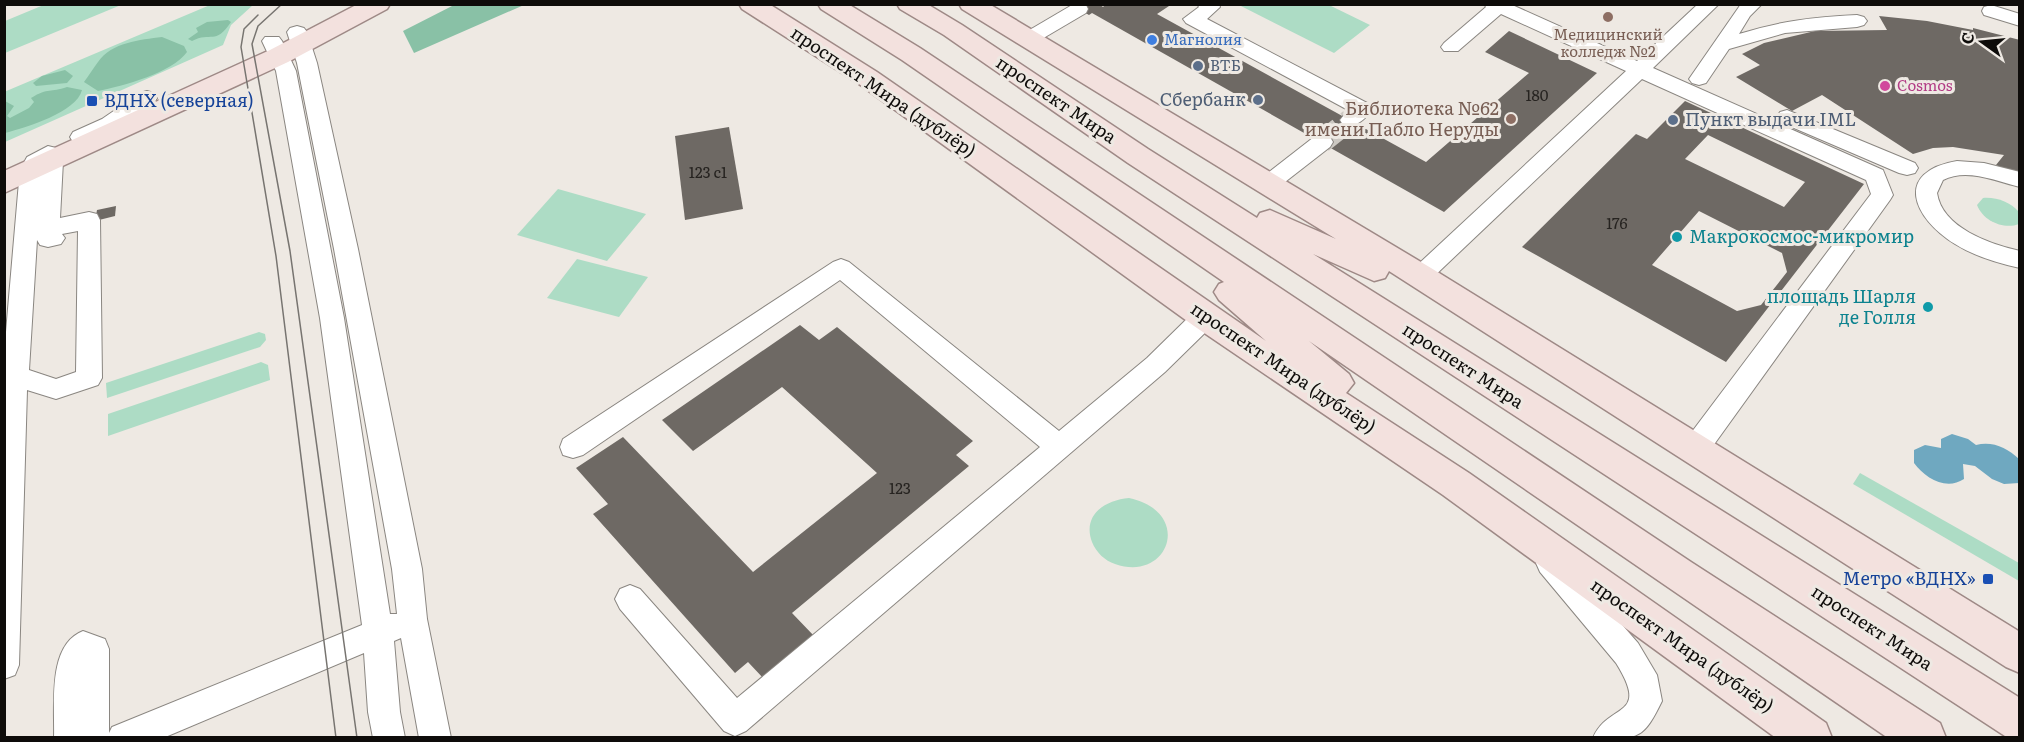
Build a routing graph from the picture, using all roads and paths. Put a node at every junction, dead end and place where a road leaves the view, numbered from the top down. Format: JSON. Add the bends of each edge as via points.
{"nodes":[{"id":1,"x":378,"y":4,"type":"edge"},
{"id":2,"x":751,"y":4,"type":"edge"},
{"id":3,"x":830,"y":4,"type":"edge"},
{"id":4,"x":909,"y":4,"type":"edge"},
{"id":5,"x":971,"y":4,"type":"edge"},
{"id":6,"x":1206,"y":4,"type":"edge"},
{"id":7,"x":1710,"y":4,"type":"edge"},
{"id":8,"x":1753,"y":4,"type":"edge"},
{"id":9,"x":1496,"y":6,"type":"edge"},
{"id":10,"x":1079,"y":9,"type":"dead end"},
{"id":11,"x":1992,"y":11,"type":"dead end"},
{"id":12,"x":2019,"y":20,"type":"edge"},
{"id":13,"x":1857,"y":21,"type":"dead end"},
{"id":14,"x":1028,"y":39,"type":"junction"},
{"id":15,"x":288,"y":44,"type":"junction"},
{"id":16,"x":1722,"y":45,"type":"junction"},
{"id":17,"x":1450,"y":47,"type":"dead end"},
{"id":18,"x":1645,"y":65,"type":"junction"},
{"id":19,"x":1699,"y":79,"type":"junction"},
{"id":20,"x":147,"y":98,"type":"junction"},
{"id":21,"x":1350,"y":120,"type":"dead end"},
{"id":22,"x":1322,"y":142,"type":"tunnel mouth"},
{"id":23,"x":1138,"y":156,"type":"junction"},
{"id":24,"x":4,"y":162,"type":"edge"},
{"id":25,"x":42,"y":165,"type":"junction"},
{"id":26,"x":1907,"y":168,"type":"dead end"},
{"id":27,"x":2019,"y":180,"type":"edge"},
{"id":28,"x":4,"y":183,"type":"edge"},
{"id":29,"x":1103,"y":184,"type":"junction"},
{"id":30,"x":1268,"y":184,"type":"junction"},
{"id":31,"x":2019,"y":186,"type":"edge"},
{"id":32,"x":2019,"y":251,"type":"edge"},
{"id":33,"x":2019,"y":260,"type":"edge"},
{"id":34,"x":1420,"y":276,"type":"junction"},
{"id":35,"x":1205,"y":317,"type":"junction"},
{"id":36,"x":1534,"y":348,"type":"junction"},
{"id":37,"x":27,"y":380,"type":"junction"},
{"id":38,"x":573,"y":447,"type":"dead end"},
{"id":39,"x":1059,"y":447,"type":"junction"},
{"id":40,"x":1695,"y":449,"type":"junction"},
{"id":41,"x":1456,"y":484,"type":"junction"},
{"id":42,"x":1522,"y":531,"type":"junction"},
{"id":43,"x":630,"y":599,"type":"dead end"},
{"id":44,"x":412,"y":619,"type":"junction"},
{"id":45,"x":378,"y":633,"type":"junction"},
{"id":46,"x":2019,"y":654,"type":"edge"},
{"id":47,"x":4,"y":665,"type":"edge"},
{"id":48,"x":2019,"y":722,"type":"edge"},
{"id":49,"x":1627,"y":734,"type":"edge"},
{"id":50,"x":70,"y":738,"type":"edge"},
{"id":51,"x":93,"y":738,"type":"edge"},
{"id":52,"x":123,"y":738,"type":"edge"},
{"id":53,"x":389,"y":738,"type":"edge"},
{"id":54,"x":435,"y":738,"type":"edge"},
{"id":55,"x":1812,"y":738,"type":"edge"},
{"id":56,"x":1925,"y":738,"type":"edge"}],
"edges":[{"from":1,"to":15,"type":"main road"},
{"from":2,"to":35,"type":"main road","name":"проспект Мира (дублёр)","via":[[868,78]]},
{"from":3,"to":29,"type":"main road"},
{"from":4,"to":23,"type":"main road","name":"проспект Мира"},
{"from":5,"to":14,"type":"main road"},
{"from":6,"to":21,"type":"street","via":[[1211,7],[1193,19],[1362,109]]},
{"from":7,"to":18,"type":"street"},
{"from":8,"to":16,"type":"street","via":[[1743,12]]},
{"from":9,"to":17,"type":"street"},
{"from":9,"to":18,"type":"street"},
{"from":10,"to":14,"type":"street"},
{"from":11,"to":12,"type":"street"},
{"from":13,"to":16,"type":"street","via":[[1783,27]]},
{"from":14,"to":30,"type":"main road"},
{"from":15,"to":20,"type":"main road"},
{"from":15,"to":25,"type":"main road"},
{"from":15,"to":44,"type":"street","via":[[350,272],[407,569]]},
{"from":15,"to":45,"type":"street","via":[[286,71],[332,318]]},
{"from":16,"to":19,"type":"street"},
{"from":18,"to":19,"type":"street"},
{"from":18,"to":34,"type":"street"},
{"from":18,"to":40,"type":"street","via":[[1875,176],[1882,195]]},
{"from":19,"to":26,"type":"street"},
{"from":20,"to":24,"type":"main road"},
{"from":20,"to":25,"type":"street","via":[[104,127],[42,156],[33,165]]},
{"from":22,"to":30,"type":"street"},
{"from":23,"to":36,"type":"main road"},
{"from":23,"to":48,"type":"main road","name":"проспект Мира"},
{"from":25,"to":28,"type":"main road"},
{"from":25,"to":37,"type":"street"},
{"from":25,"to":37,"type":"street","via":[[48,229],[89,225],[89,362]]},
{"from":27,"to":33,"type":"street","via":[[1983,170],[1952,169],[1931,178],[1926,196],[1938,218],[1957,234],[1982,248]]},
{"from":29,"to":41,"type":"main road"},
{"from":29,"to":56,"type":"main road"},
{"from":30,"to":34,"type":"main road"},
{"from":31,"to":32,"type":"street","via":[[1988,176],[1958,176],[1943,184],[1939,198],[1948,215],[1968,232]]},
{"from":34,"to":36,"type":"main road"},
{"from":35,"to":39,"type":"street","via":[[1156,365]]},
{"from":35,"to":41,"type":"main road","name":"проспект Мира (дублёр)"},
{"from":36,"to":40,"type":"main road"},
{"from":37,"to":47,"type":"street","via":[[11,436]]},
{"from":38,"to":39,"type":"street","via":[[841,268]]},
{"from":39,"to":43,"type":"street","via":[[735,720]]},
{"from":40,"to":46,"type":"main road"},
{"from":41,"to":42,"type":"main road","name":"проспект Мира (дублёр)"},
{"from":42,"to":49,"type":"street","via":[[1627,653],[1641,675],[1646,701]]},
{"from":42,"to":55,"type":"main road","name":"проспект Мира (дублёр)"},
{"from":44,"to":45,"type":"street"},
{"from":44,"to":54,"type":"street"},
{"from":45,"to":52,"type":"street"},
{"from":45,"to":53,"type":"street"},
{"from":50,"to":51,"type":"street","via":[[73,658],[89,647]]}]}
